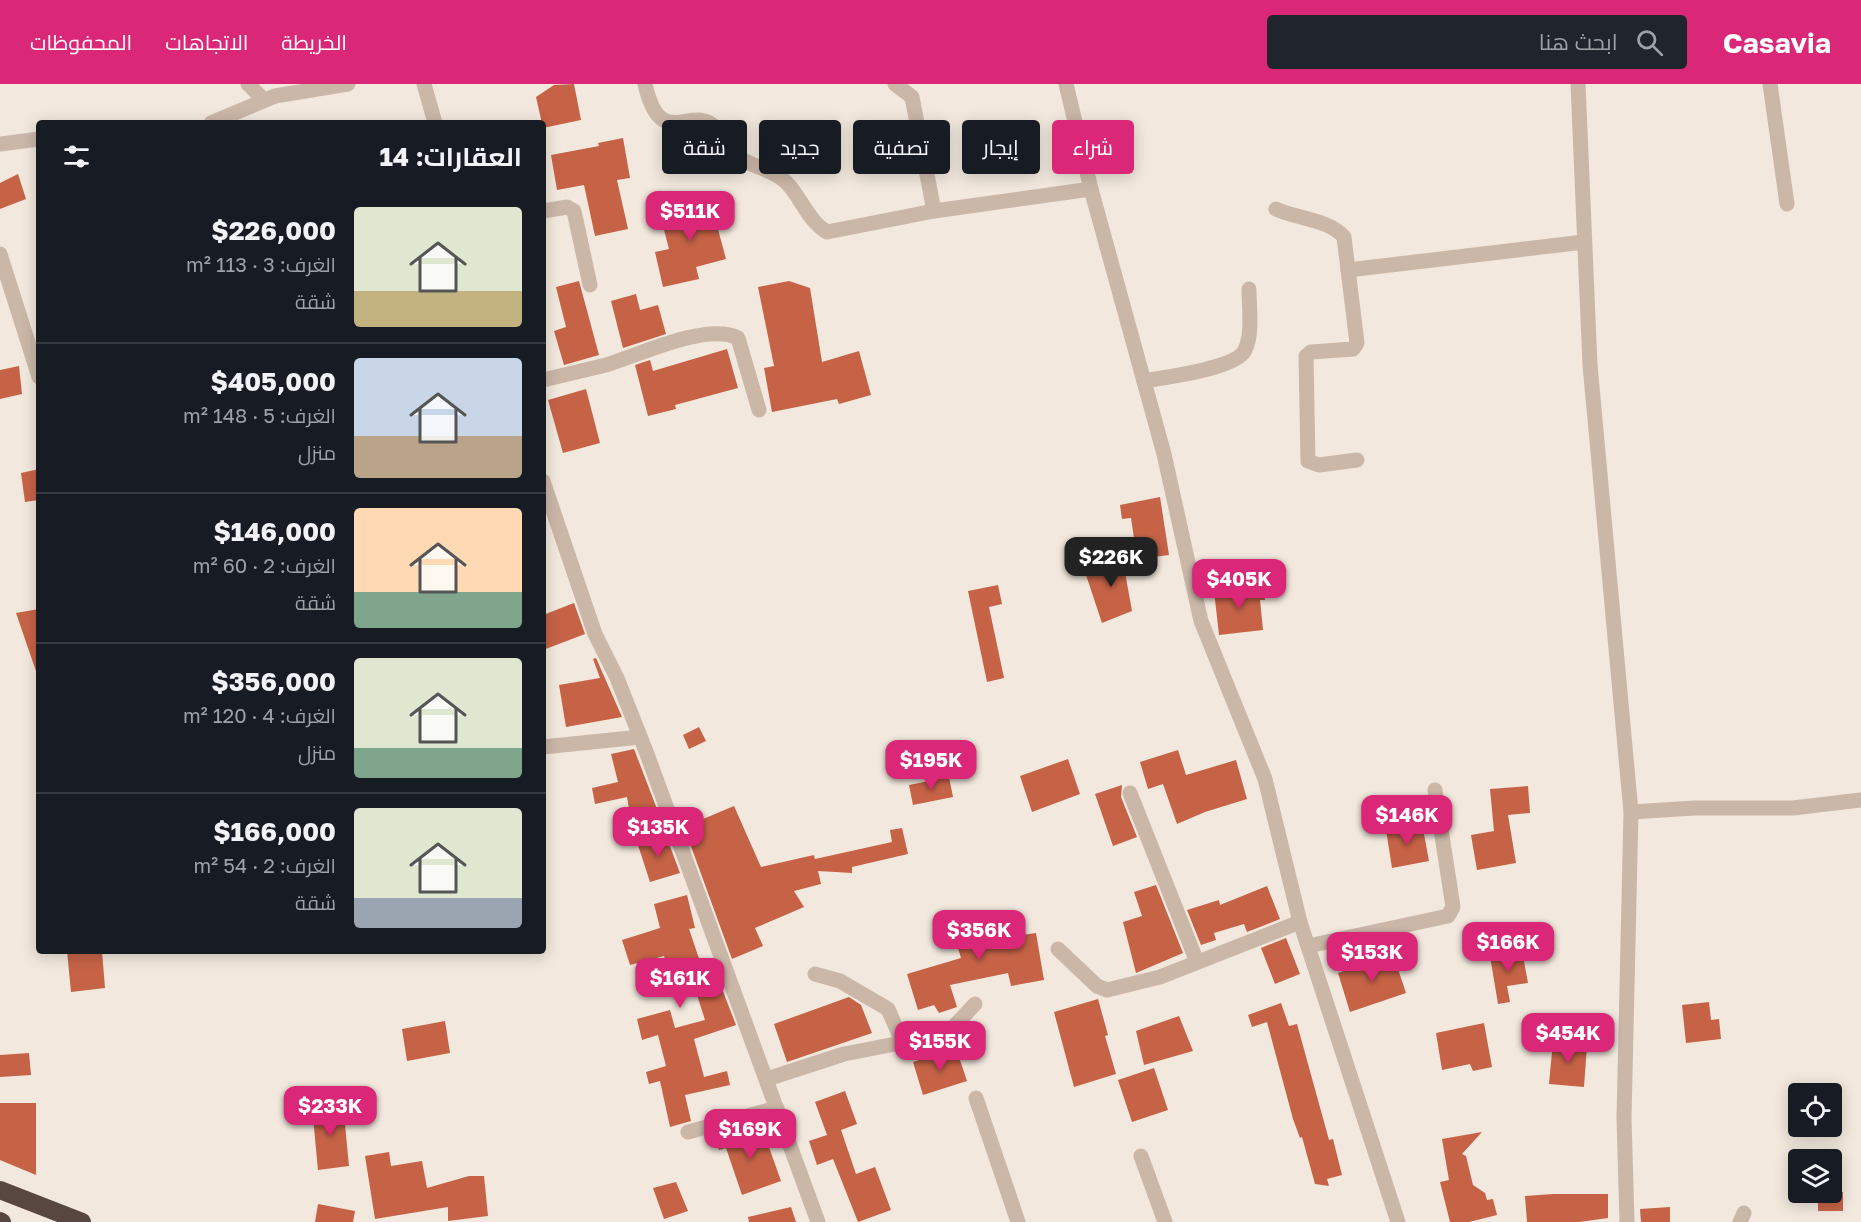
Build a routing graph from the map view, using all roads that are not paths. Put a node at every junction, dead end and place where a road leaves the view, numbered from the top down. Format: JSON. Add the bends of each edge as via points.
{"nodes":[{"id":1,"x":248,"y":84,"type":"edge"},
{"id":2,"x":348,"y":84,"type":"edge"},
{"id":3,"x":424,"y":84,"type":"edge"},
{"id":4,"x":645,"y":84,"type":"edge"},
{"id":5,"x":895,"y":84,"type":"edge"},
{"id":6,"x":1066,"y":84,"type":"edge"},
{"id":7,"x":1578,"y":84,"type":"edge"},
{"id":8,"x":1770,"y":84,"type":"edge"},
{"id":9,"x":264,"y":100,"type":"junction"},
{"id":10,"x":218,"y":120,"type":"edge"},
{"id":11,"x":434,"y":120,"type":"edge"},
{"id":12,"x":36,"y":138,"type":"edge"},
{"id":13,"x":0,"y":144,"type":"edge"},
{"id":14,"x":1091,"y":189,"type":"junction"},
{"id":15,"x":1787,"y":204,"type":"dead end"},
{"id":16,"x":1276,"y":209,"type":"dead end"},
{"id":17,"x":546,"y":210,"type":"edge"},
{"id":18,"x":934,"y":211,"type":"junction"},
{"id":19,"x":1584,"y":242,"type":"junction"},
{"id":20,"x":0,"y":254,"type":"edge"},
{"id":21,"x":1348,"y":270,"type":"junction"},
{"id":22,"x":591,"y":285,"type":"dead end"},
{"id":23,"x":1249,"y":290,"type":"dead end"},
{"id":24,"x":36,"y":368,"type":"edge"},
{"id":25,"x":546,"y":379,"type":"edge"},
{"id":26,"x":1144,"y":381,"type":"junction"},
{"id":27,"x":759,"y":410,"type":"dead end"},
{"id":28,"x":1357,"y":460,"type":"dead end"},
{"id":29,"x":546,"y":490,"type":"edge"},
{"id":30,"x":640,"y":737,"type":"junction"},
{"id":31,"x":546,"y":747,"type":"edge"},
{"id":32,"x":1435,"y":790,"type":"dead end"},
{"id":33,"x":1130,"y":793,"type":"dead end"},
{"id":34,"x":1861,"y":800,"type":"edge"},
{"id":35,"x":1631,"y":812,"type":"junction"},
{"id":36,"x":1300,"y":922,"type":"junction"},
{"id":37,"x":1308,"y":946,"type":"junction"},
{"id":38,"x":1058,"y":949,"type":"dead end"},
{"id":39,"x":1197,"y":962,"type":"junction"},
{"id":40,"x":815,"y":974,"type":"dead end"},
{"id":41,"x":975,"y":1004,"type":"dead end"},
{"id":42,"x":902,"y":1041,"type":"junction"},
{"id":43,"x":766,"y":1079,"type":"junction"},
{"id":44,"x":976,"y":1098,"type":"dead end"},
{"id":45,"x":777,"y":1108,"type":"junction"},
{"id":46,"x":688,"y":1132,"type":"dead end"},
{"id":47,"x":1141,"y":1156,"type":"dead end"},
{"id":48,"x":0,"y":1190,"type":"edge"},
{"id":49,"x":82,"y":1222,"type":"edge"},
{"id":50,"x":818,"y":1222,"type":"edge"},
{"id":51,"x":1018,"y":1222,"type":"edge"},
{"id":52,"x":1165,"y":1222,"type":"edge"},
{"id":53,"x":1398,"y":1222,"type":"edge"},
{"id":54,"x":1627,"y":1222,"type":"edge"}],
"edges":[{"from":1,"to":9,"type":"street"},
{"from":2,"to":9,"type":"street"},
{"from":3,"to":11,"type":"street"},
{"from":4,"to":18,"type":"street","via":[[651,109],[663,121],[700,120],[715,127],[734,155],[779,176],[789,185],[826,232]]},
{"from":5,"to":18,"type":"street","via":[[912,97]]},
{"from":6,"to":14,"type":"street"},
{"from":7,"to":19,"type":"street"},
{"from":8,"to":15,"type":"street"},
{"from":9,"to":10,"type":"street"},
{"from":12,"to":13,"type":"street"},
{"from":14,"to":18,"type":"street"},
{"from":14,"to":26,"type":"street"},
{"from":16,"to":21,"type":"street","via":[[1340,232]]},
{"from":17,"to":22,"type":"street","via":[[567,207],[574,211]]},
{"from":19,"to":21,"type":"street"},
{"from":19,"to":35,"type":"street","via":[[1590,365]]},
{"from":20,"to":24,"type":"street"},
{"from":21,"to":28,"type":"street","via":[[1357,343],[1349,350],[1311,352],[1304,361],[1308,461],[1319,465]]},
{"from":23,"to":26,"type":"street","via":[[1249,338],[1244,352],[1222,365]]},
{"from":25,"to":27,"type":"street","via":[[687,338],[728,333],[738,338]]},
{"from":26,"to":36,"type":"street","via":[[1201,621],[1265,779]]},
{"from":29,"to":30,"type":"street","via":[[595,634]]},
{"from":30,"to":31,"type":"street"},
{"from":30,"to":43,"type":"street"},
{"from":32,"to":37,"type":"street","via":[[1451,913]]},
{"from":33,"to":39,"type":"street"},
{"from":34,"to":35,"type":"street","via":[[1793,808]]},
{"from":35,"to":54,"type":"street","via":[[1624,1119]]},
{"from":36,"to":37,"type":"street"},
{"from":36,"to":39,"type":"street"},
{"from":37,"to":53,"type":"street"},
{"from":38,"to":39,"type":"street","via":[[1097,986],[1107,990],[1160,977]]},
{"from":40,"to":42,"type":"street","via":[[840,981],[888,1009]]},
{"from":41,"to":42,"type":"street","via":[[947,1034]]},
{"from":42,"to":43,"type":"street","via":[[844,1054]]},
{"from":43,"to":45,"type":"street"},
{"from":44,"to":51,"type":"street"},
{"from":45,"to":46,"type":"street"},
{"from":45,"to":50,"type":"street"},
{"from":47,"to":52,"type":"street"},
{"from":48,"to":49,"type":"highway"}]}
